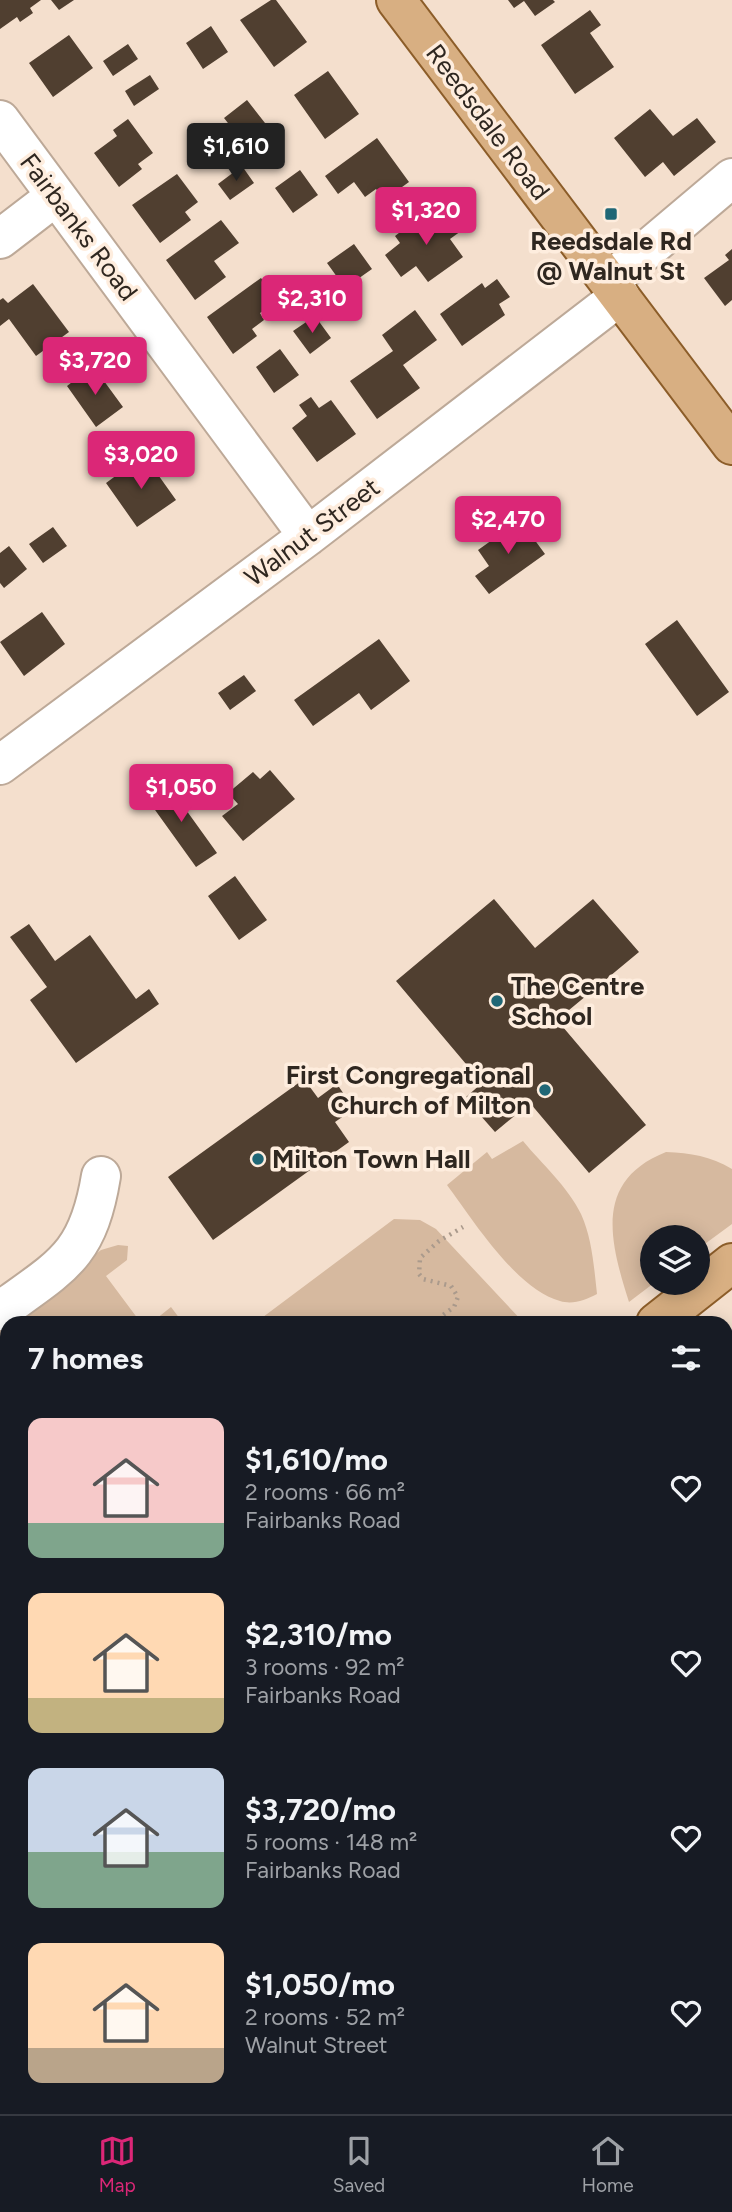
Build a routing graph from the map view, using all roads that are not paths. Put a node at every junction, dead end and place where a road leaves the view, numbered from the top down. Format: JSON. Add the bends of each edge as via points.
{"nodes":[{"id":1,"x":396,"y":0,"type":"edge"},
{"id":2,"x":0,"y":120,"type":"edge"},
{"id":3,"x":732,"y":178,"type":"edge"},
{"id":4,"x":57,"y":196,"type":"junction"},
{"id":5,"x":0,"y":239,"type":"edge"},
{"id":6,"x":615,"y":288,"type":"junction"},
{"id":7,"x":732,"y":445,"type":"edge"},
{"id":8,"x":309,"y":536,"type":"junction"},
{"id":9,"x":6,"y":746,"type":"edge"},
{"id":10,"x":101,"y":1176,"type":"dead end"},
{"id":11,"x":732,"y":1263,"type":"edge"},
{"id":12,"x":0,"y":1311,"type":"edge"},
{"id":13,"x":665,"y":1316,"type":"edge"}],
"edges":[{"from":1,"to":6,"type":"main road","name":"Reedsdale Road"},
{"from":2,"to":4,"type":"street","name":"Fairbanks Road"},
{"from":3,"to":6,"type":"street","name":"Walnut Street"},
{"from":4,"to":5,"type":"street"},
{"from":4,"to":8,"type":"street","name":"Fairbanks Road"},
{"from":6,"to":7,"type":"main road","name":"Reedsdale Road"},
{"from":6,"to":8,"type":"street","name":"Walnut Street"},
{"from":8,"to":9,"type":"street","name":"Walnut Street"},
{"from":10,"to":12,"type":"street","via":[[85,1237],[58,1268]]},
{"from":11,"to":13,"type":"main road"}]}
